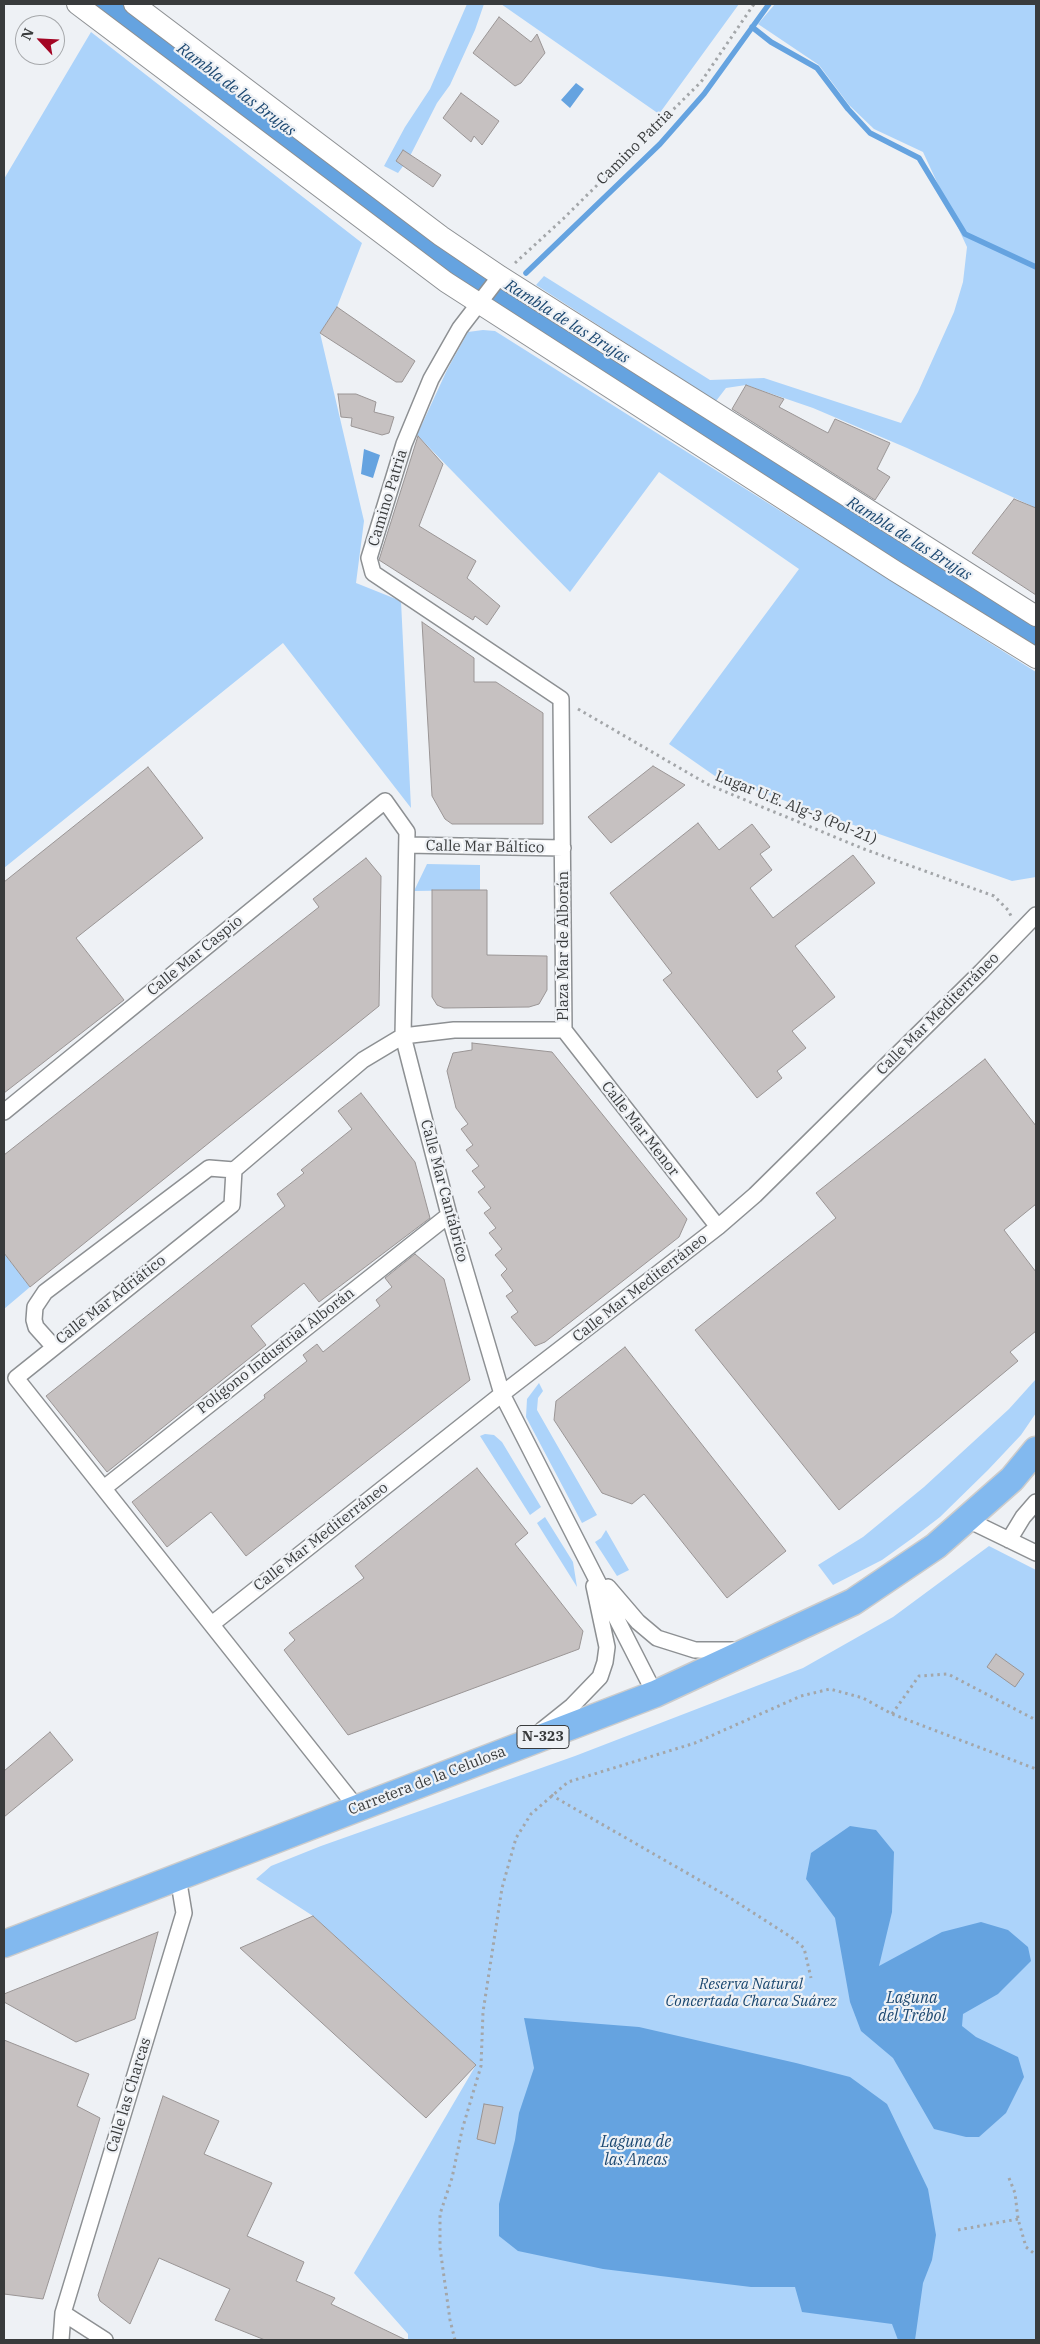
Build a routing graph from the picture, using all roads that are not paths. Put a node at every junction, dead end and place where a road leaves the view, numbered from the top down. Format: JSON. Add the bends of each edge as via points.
{"nodes":[{"id":1,"x":77,"y":4,"type":"edge"},
{"id":2,"x":134,"y":4,"type":"edge"},
{"id":3,"x":498,"y":279,"type":"junction"},
{"id":4,"x":479,"y":300,"type":"junction"},
{"id":5,"x":1036,"y":616,"type":"edge"},
{"id":6,"x":1036,"y":658,"type":"edge"},
{"id":7,"x":561,"y":699,"type":"joint"},
{"id":8,"x":385,"y":801,"type":"joint"},
{"id":9,"x":407,"y":846,"type":"junction"},
{"id":10,"x":563,"y":848,"type":"junction"},
{"id":11,"x":1036,"y":915,"type":"edge"},
{"id":12,"x":564,"y":1030,"type":"junction"},
{"id":13,"x":403,"y":1036,"type":"junction"},
{"id":14,"x":4,"y":1112,"type":"edge"},
{"id":15,"x":234,"y":1170,"type":"junction"},
{"id":16,"x":449,"y":1214,"type":"junction"},
{"id":17,"x":718,"y":1228,"type":"junction"},
{"id":18,"x":53,"y":1346,"type":"junction"},
{"id":19,"x":502,"y":1394,"type":"junction"},
{"id":20,"x":1036,"y":1450,"type":"edge"},
{"id":21,"x":104,"y":1488,"type":"junction"},
{"id":22,"x":1036,"y":1502,"type":"edge"},
{"id":23,"x":966,"y":1519,"type":"junction"},
{"id":24,"x":1009,"y":1540,"type":"junction"},
{"id":25,"x":1036,"y":1554,"type":"edge"},
{"id":26,"x":589,"y":1565,"type":"junction"},
{"id":27,"x":212,"y":1624,"type":"junction"},
{"id":28,"x":750,"y":1650,"type":"junction"},
{"id":29,"x":655,"y":1694,"type":"junction"},
{"id":30,"x":524,"y":1744,"type":"junction"},
{"id":31,"x":357,"y":1808,"type":"junction"},
{"id":32,"x":178,"y":1876,"type":"junction"},
{"id":33,"x":4,"y":1944,"type":"edge"},
{"id":34,"x":63,"y":2313,"type":"junction"},
{"id":35,"x":61,"y":2340,"type":"edge"},
{"id":36,"x":105,"y":2340,"type":"edge"}],
"edges":[{"from":1,"to":4,"type":"street","via":[[392,243]]},
{"from":2,"to":3,"type":"street"},
{"from":3,"to":4,"type":"street"},
{"from":3,"to":5,"type":"street"},
{"from":4,"to":6,"type":"street","via":[[895,571]]},
{"from":4,"to":7,"type":"street","name":"Camino Patria","via":[[431,379],[404,444],[369,558],[373,573]]},
{"from":7,"to":10,"type":"street","name":"Plaza Mar de Alborán"},
{"from":8,"to":9,"type":"street","name":"Calle Mar Cantábrico","via":[[407,832]]},
{"from":8,"to":14,"type":"street","name":"Calle Mar Caspio"},
{"from":9,"to":10,"type":"street","name":"Calle Mar Báltico"},
{"from":9,"to":13,"type":"street","name":"Calle Mar Cantábrico"},
{"from":10,"to":12,"type":"street","name":"Plaza Mar de Alborán"},
{"from":11,"to":17,"type":"street","name":"Calle Mar Mediterráneo","via":[[982,972]]},
{"from":12,"to":13,"type":"street","name":"Plaza Mar de Alborán","via":[[454,1030]]},
{"from":12,"to":17,"type":"street","name":"Calle Mar Menor"},
{"from":13,"to":15,"type":"street","via":[[363,1060]]},
{"from":13,"to":16,"type":"street","name":"Calle Mar Cantábrico"},
{"from":15,"to":18,"type":"street","name":"Calle Mar Adriático","via":[[232,1206]]},
{"from":15,"to":18,"type":"street","name":"Calle Mar Adriático","via":[[209,1168],[45,1292],[35,1306],[34,1320],[36,1327]]},
{"from":16,"to":19,"type":"street","name":"Calle Mar Cantábrico"},
{"from":16,"to":21,"type":"street","name":"Polígono Industrial Alborán"},
{"from":17,"to":19,"type":"street","name":"Calle Mar Mediterráneo"},
{"from":18,"to":21,"type":"street","via":[[16,1378]]},
{"from":19,"to":26,"type":"street","name":"Calle Mar Cantábrico"},
{"from":19,"to":27,"type":"street","name":"Calle Mar Mediterráneo"},
{"from":20,"to":23,"type":"highway","name":"Carretera de la Celulosa","number":"N-323","via":[[1012,1479]]},
{"from":21,"to":27,"type":"street"},
{"from":22,"to":24,"type":"street"},
{"from":23,"to":24,"type":"street"},
{"from":23,"to":28,"type":"highway","name":"Carretera de la Celulosa","number":"N-323","via":[[936,1546],[853,1602]]},
{"from":24,"to":25,"type":"street"},
{"from":26,"to":28,"type":"street","name":"Calle Mar Cantábrico","via":[[638,1622],[657,1638],[695,1650]]},
{"from":26,"to":29,"type":"street","name":"Calle Mar Cantábrico"},
{"from":26,"to":30,"type":"street","name":"Calle Mar Cantábrico","via":[[607,1647],[600,1677],[572,1706]]},
{"from":27,"to":31,"type":"street"},
{"from":28,"to":29,"type":"highway","name":"Carretera de la Celulosa","number":"N-323"},
{"from":29,"to":30,"type":"highway","name":"Carretera de la Celulosa","number":"N-323"},
{"from":30,"to":31,"type":"highway","name":"Carretera de la Celulosa","number":"N-323"},
{"from":31,"to":32,"type":"highway","name":"Carretera de la Celulosa","number":"N-323"},
{"from":32,"to":33,"type":"highway","name":"Carretera de la Celulosa","number":"N-323"},
{"from":32,"to":34,"type":"street","name":"Calle las Charcas","via":[[184,1913]]},
{"from":34,"to":35,"type":"street","name":"Calle las Charcas"},
{"from":34,"to":36,"type":"street"}]}
